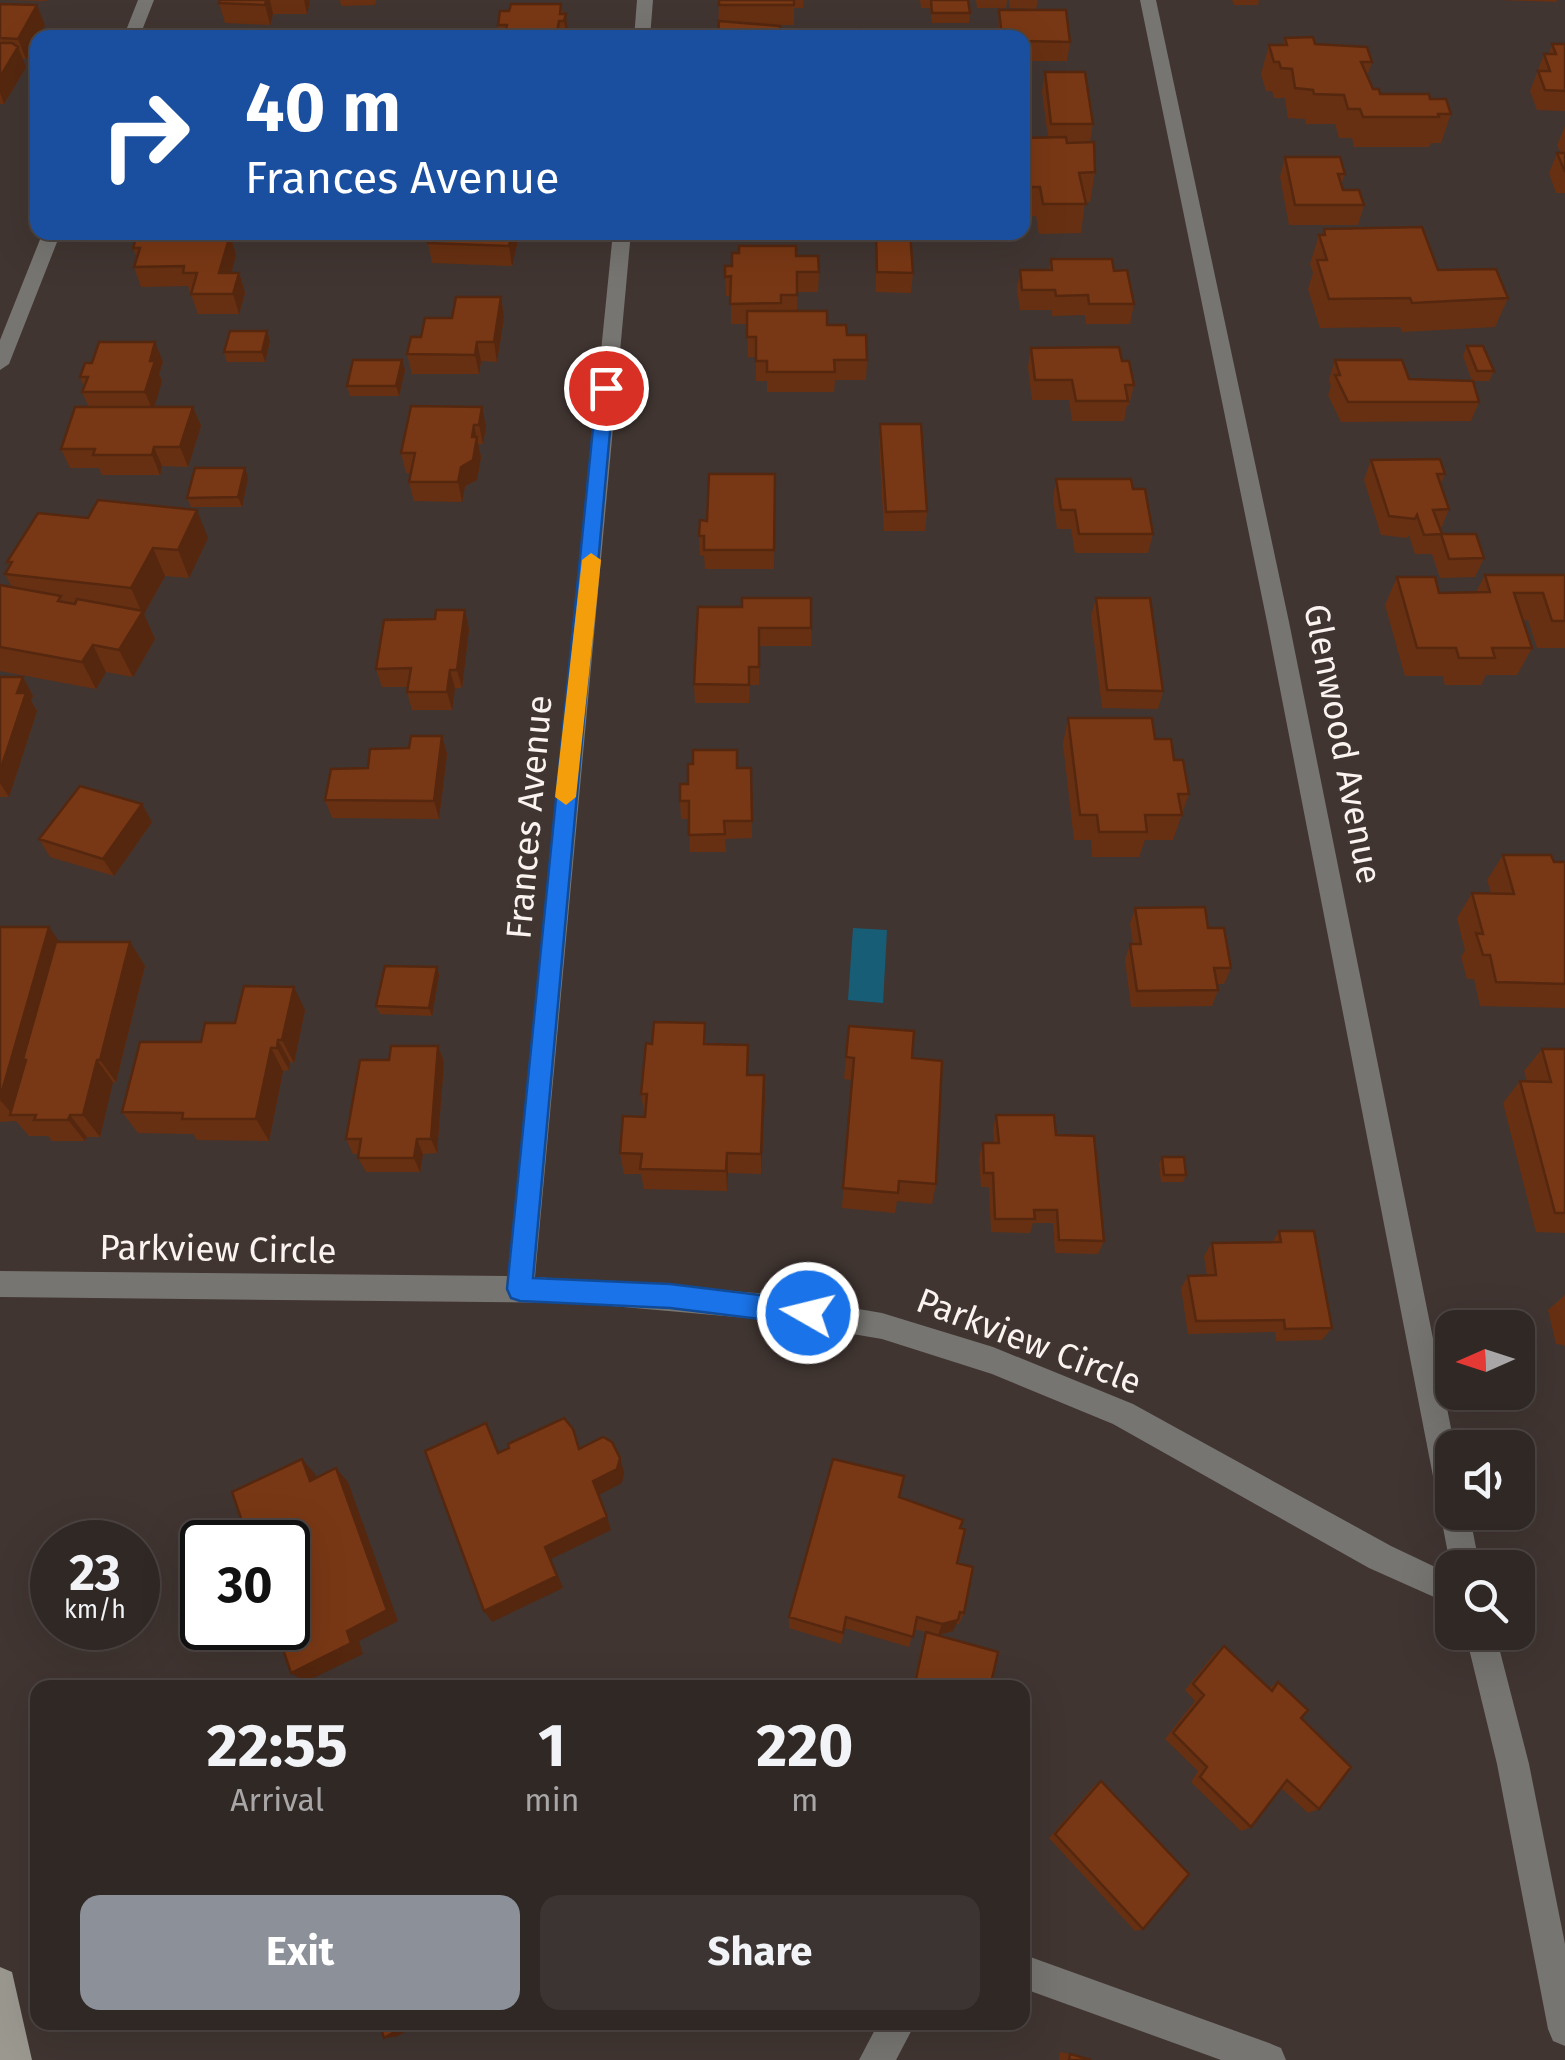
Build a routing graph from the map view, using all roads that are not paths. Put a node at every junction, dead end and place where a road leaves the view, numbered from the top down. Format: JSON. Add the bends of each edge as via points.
{"nodes":[{"id":1,"x":146,"y":0,"type":"edge"},
{"id":2,"x":645,"y":0,"type":"edge"},
{"id":3,"x":1148,"y":0,"type":"edge"},
{"id":4,"x":133,"y":30,"type":"edge"},
{"id":5,"x":643,"y":30,"type":"edge"},
{"id":6,"x":49,"y":240,"type":"edge"},
{"id":7,"x":621,"y":240,"type":"edge"},
{"id":8,"x":0,"y":364,"type":"edge"},
{"id":9,"x":0,"y":1284,"type":"edge"},
{"id":10,"x":520,"y":1289,"type":"junction"},
{"id":11,"x":1437,"y":1430,"type":"edge"},
{"id":12,"x":1435,"y":1582,"type":"edge"},
{"id":13,"x":1485,"y":1650,"type":"edge"},
{"id":14,"x":1030,"y":1974,"type":"edge"},
{"id":15,"x":0,"y":1984,"type":"edge"},
{"id":16,"x":1565,"y":2029,"type":"edge"},
{"id":17,"x":895,"y":2030,"type":"edge"},
{"id":18,"x":15,"y":2060,"type":"edge"},
{"id":19,"x":876,"y":2060,"type":"edge"},
{"id":20,"x":1269,"y":2060,"type":"edge"}],
"edges":[{"from":1,"to":4,"type":"street"},
{"from":2,"to":5,"type":"street"},
{"from":3,"to":11,"type":"street","name":"Glenwood Avenue"},
{"from":6,"to":8,"type":"street"},
{"from":7,"to":10,"type":"street","name":"Frances Avenue"},
{"from":9,"to":10,"type":"street","name":"Parkview Circle"},
{"from":10,"to":12,"type":"street","name":"Parkview Circle","via":[[736,1303],[928,1338],[1123,1414]]},
{"from":13,"to":16,"type":"street","via":[[1514,1764]]},
{"from":14,"to":20,"type":"street"},
{"from":15,"to":18,"type":"main road"},
{"from":17,"to":19,"type":"street"}]}
